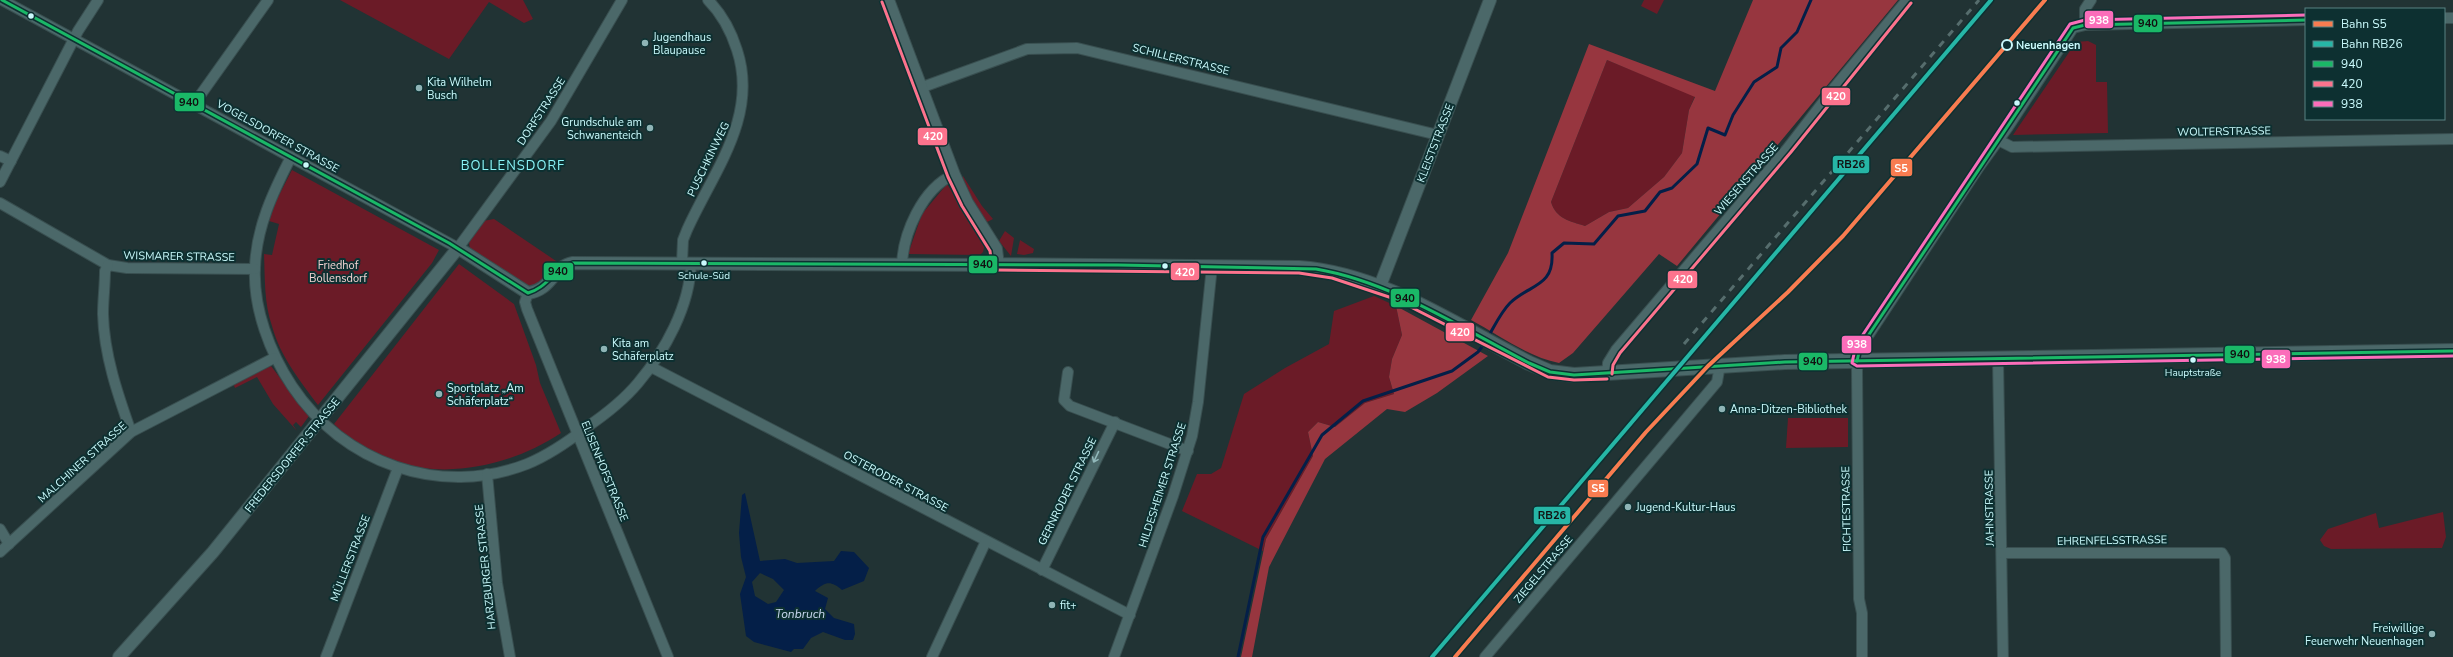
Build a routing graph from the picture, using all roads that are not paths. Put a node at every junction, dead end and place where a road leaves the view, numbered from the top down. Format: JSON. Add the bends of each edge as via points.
{"nodes":[{"id":1,"x":2,"y":0,"type":"edge"},
{"id":2,"x":98,"y":0,"type":"edge"},
{"id":3,"x":268,"y":0,"type":"edge"},
{"id":4,"x":622,"y":0,"type":"edge"},
{"id":5,"x":708,"y":0,"type":"edge"},
{"id":6,"x":887,"y":0,"type":"edge"},
{"id":7,"x":1490,"y":0,"type":"edge"},
{"id":8,"x":1907,"y":0,"type":"edge"},
{"id":9,"x":2091,"y":0,"type":"edge"},
{"id":10,"x":2305,"y":20,"type":"edge"},
{"id":11,"x":2085,"y":25,"type":"junction"},
{"id":12,"x":74,"y":39,"type":"junction"},
{"id":13,"x":920,"y":88,"type":"junction"},
{"id":14,"x":194,"y":104,"type":"junction"},
{"id":15,"x":1438,"y":135,"type":"junction"},
{"id":16,"x":2453,"y":139,"type":"edge"},
{"id":17,"x":1998,"y":140,"type":"junction"},
{"id":18,"x":0,"y":156,"type":"edge"},
{"id":19,"x":291,"y":157,"type":"junction"},
{"id":20,"x":11,"y":161,"type":"junction"},
{"id":21,"x":953,"y":175,"type":"junction"},
{"id":22,"x":0,"y":182,"type":"edge"},
{"id":23,"x":0,"y":203,"type":"edge"},
{"id":24,"x":458,"y":248,"type":"junction"},
{"id":25,"x":687,"y":263,"type":"junction"},
{"id":26,"x":108,"y":265,"type":"junction"},
{"id":27,"x":902,"y":265,"type":"junction"},
{"id":28,"x":997,"y":265,"type":"junction"},
{"id":29,"x":1212,"y":266,"type":"junction"},
{"id":30,"x":255,"y":269,"type":"junction"},
{"id":31,"x":1380,"y":286,"type":"junction"},
{"id":32,"x":528,"y":293,"type":"junction"},
{"id":33,"x":2453,"y":351,"type":"edge"},
{"id":34,"x":274,"y":358,"type":"junction"},
{"id":35,"x":1998,"y":359,"type":"junction"},
{"id":36,"x":1857,"y":361,"type":"junction"},
{"id":37,"x":1720,"y":365,"type":"junction"},
{"id":38,"x":651,"y":367,"type":"junction"},
{"id":39,"x":1068,"y":372,"type":"dead end"},
{"id":40,"x":1607,"y":374,"type":"junction"},
{"id":41,"x":321,"y":420,"type":"junction"},
{"id":42,"x":1114,"y":422,"type":"junction"},
{"id":43,"x":131,"y":432,"type":"junction"},
{"id":44,"x":577,"y":435,"type":"junction"},
{"id":45,"x":1188,"y":450,"type":"junction"},
{"id":46,"x":398,"y":468,"type":"junction"},
{"id":47,"x":487,"y":474,"type":"junction"},
{"id":48,"x":0,"y":528,"type":"edge"},
{"id":49,"x":986,"y":541,"type":"junction"},
{"id":50,"x":9,"y":544,"type":"junction"},
{"id":51,"x":0,"y":552,"type":"edge"},
{"id":52,"x":2002,"y":553,"type":"junction"},
{"id":53,"x":1042,"y":570,"type":"junction"},
{"id":54,"x":1130,"y":615,"type":"junction"},
{"id":55,"x":119,"y":657,"type":"edge"},
{"id":56,"x":326,"y":657,"type":"edge"},
{"id":57,"x":510,"y":657,"type":"edge"},
{"id":58,"x":668,"y":657,"type":"edge"},
{"id":59,"x":932,"y":657,"type":"edge"},
{"id":60,"x":1114,"y":657,"type":"edge"},
{"id":61,"x":1485,"y":657,"type":"edge"},
{"id":62,"x":1862,"y":657,"type":"edge"},
{"id":63,"x":2004,"y":657,"type":"edge"},
{"id":64,"x":2226,"y":657,"type":"edge"}],
"edges":[{"from":1,"to":12,"type":"street","name":"VOGELSDORFER STRASSE"},
{"from":2,"to":12,"type":"street"},
{"from":3,"to":14,"type":"street"},
{"from":4,"to":24,"type":"street","name":"DORFSTRASSE","via":[[548,126]]},
{"from":5,"to":25,"type":"street","name":"PUSCHKINWEG","via":[[732,35],[740,58],[743,93],[740,118],[731,143],[683,240]]},
{"from":6,"to":13,"type":"main road"},
{"from":7,"to":15,"type":"street","name":"KLEISTSTRASSE"},
{"from":8,"to":40,"type":"street","name":"WIESENSTRASSE","via":[[1787,149],[1616,350],[1608,363]]},
{"from":9,"to":11,"type":"street","via":[[2085,9]]},
{"from":10,"to":11,"type":"street"},
{"from":11,"to":17,"type":"street","via":[[2073,28]]},
{"from":12,"to":14,"type":"street","name":"VOGELSDORFER STRASSE"},
{"from":12,"to":20,"type":"street"},
{"from":13,"to":15,"type":"street","name":"SCHILLERSTRASSE","via":[[1027,49],[1077,48]]},
{"from":13,"to":21,"type":"main road"},
{"from":14,"to":19,"type":"street","name":"VOGELSDORFER STRASSE"},
{"from":15,"to":31,"type":"street","name":"KLEISTSTRASSE"},
{"from":16,"to":17,"type":"street","name":"WOLTERSTRASSE","via":[[2012,148]]},
{"from":17,"to":36,"type":"street","via":[[1860,348]]},
{"from":18,"to":20,"type":"street"},
{"from":19,"to":24,"type":"street","name":"VOGELSDORFER STRASSE"},
{"from":19,"to":30,"type":"street","name":"PUSCHKINWEG","via":[[271,198],[261,230]]},
{"from":20,"to":22,"type":"street"},
{"from":21,"to":27,"type":"street","via":[[937,186],[914,219],[906,239]]},
{"from":21,"to":28,"type":"main road","via":[[966,203],[995,249]]},
{"from":23,"to":26,"type":"street","name":"WISMARER STRASSE"},
{"from":24,"to":32,"type":"street"},
{"from":24,"to":41,"type":"street","name":"FREDERSDORFER STRASSE"},
{"from":25,"to":27,"type":"street"},
{"from":25,"to":32,"type":"street","via":[[574,263],[561,268],[541,290]]},
{"from":25,"to":38,"type":"street","name":"PUSCHKINWEG","via":[[691,273],[681,308]]},
{"from":26,"to":30,"type":"street","name":"WISMARER STRASSE","via":[[127,268]]},
{"from":26,"to":43,"type":"street","via":[[105,271],[103,315],[106,340],[111,369]]},
{"from":27,"to":28,"type":"street"},
{"from":28,"to":29,"type":"main road"},
{"from":29,"to":31,"type":"main road","via":[[1316,269]]},
{"from":29,"to":45,"type":"street","name":"HILDESHEIMER STRASSE","via":[[1198,402]]},
{"from":30,"to":34,"type":"street","name":"PUSCHKINWEG","via":[[258,301]]},
{"from":31,"to":40,"type":"main road","via":[[1550,372],[1574,375]]},
{"from":32,"to":44,"type":"street","name":"ELISENHOFSTRASSE","via":[[525,302],[527,308]]},
{"from":33,"to":35,"type":"main road"},
{"from":34,"to":41,"type":"street","name":"PUSCHKINWEG","via":[[296,392]]},
{"from":34,"to":43,"type":"street","name":"MALCHINER STRASSE"},
{"from":35,"to":36,"type":"main road"},
{"from":35,"to":52,"type":"street","name":"JAHNSTRASSE"},
{"from":36,"to":37,"type":"main road"},
{"from":36,"to":62,"type":"street","name":"FICHTESTRASSE","via":[[1859,599],[1862,613]]},
{"from":37,"to":40,"type":"main road"},
{"from":37,"to":61,"type":"street","name":"ZIEGELSTRASSE","via":[[1717,382]]},
{"from":38,"to":44,"type":"street","name":"PUSCHKINWEG","via":[[626,397]]},
{"from":38,"to":49,"type":"street","name":"OSTERODER STRASSE"},
{"from":39,"to":42,"type":"street","via":[[1064,400],[1070,406]]},
{"from":41,"to":46,"type":"street","name":"PUSCHKINWEG","via":[[365,455]]},
{"from":41,"to":55,"type":"street","name":"FREDERSDORFER STRASSE","via":[[189,581]]},
{"from":42,"to":45,"type":"street"},
{"from":42,"to":53,"type":"street","name":"GERNRODER STRASSE","one_way":true},
{"from":43,"to":50,"type":"street","name":"MALCHINER STRASSE"},
{"from":44,"to":47,"type":"street","name":"PUSCHKINWEG","via":[[527,464]]},
{"from":44,"to":58,"type":"street","name":"ELISENHOFSTRASSE"},
{"from":45,"to":54,"type":"street","name":"HILDESHEIMER STRASSE"},
{"from":46,"to":47,"type":"street","name":"PUSCHKINWEG","via":[[438,474]]},
{"from":46,"to":56,"type":"street","name":"MÜLLERSTRASSE"},
{"from":47,"to":57,"type":"street","name":"HARZBURGER STRASSE","via":[[498,589]]},
{"from":48,"to":50,"type":"street"},
{"from":49,"to":53,"type":"street","name":"OSTERODER STRASSE"},
{"from":49,"to":59,"type":"street"},
{"from":50,"to":51,"type":"street","name":"MALCHINER STRASSE"},
{"from":52,"to":63,"type":"street","name":"JAHNSTRASSE"},
{"from":52,"to":64,"type":"street","name":"EHRENFELSSTRASSE","via":[[2222,553],[2225,558]]},
{"from":53,"to":54,"type":"street","name":"OSTERODER STRASSE"},
{"from":54,"to":60,"type":"street","name":"HILDESHEIMER STRASSE"}]}
